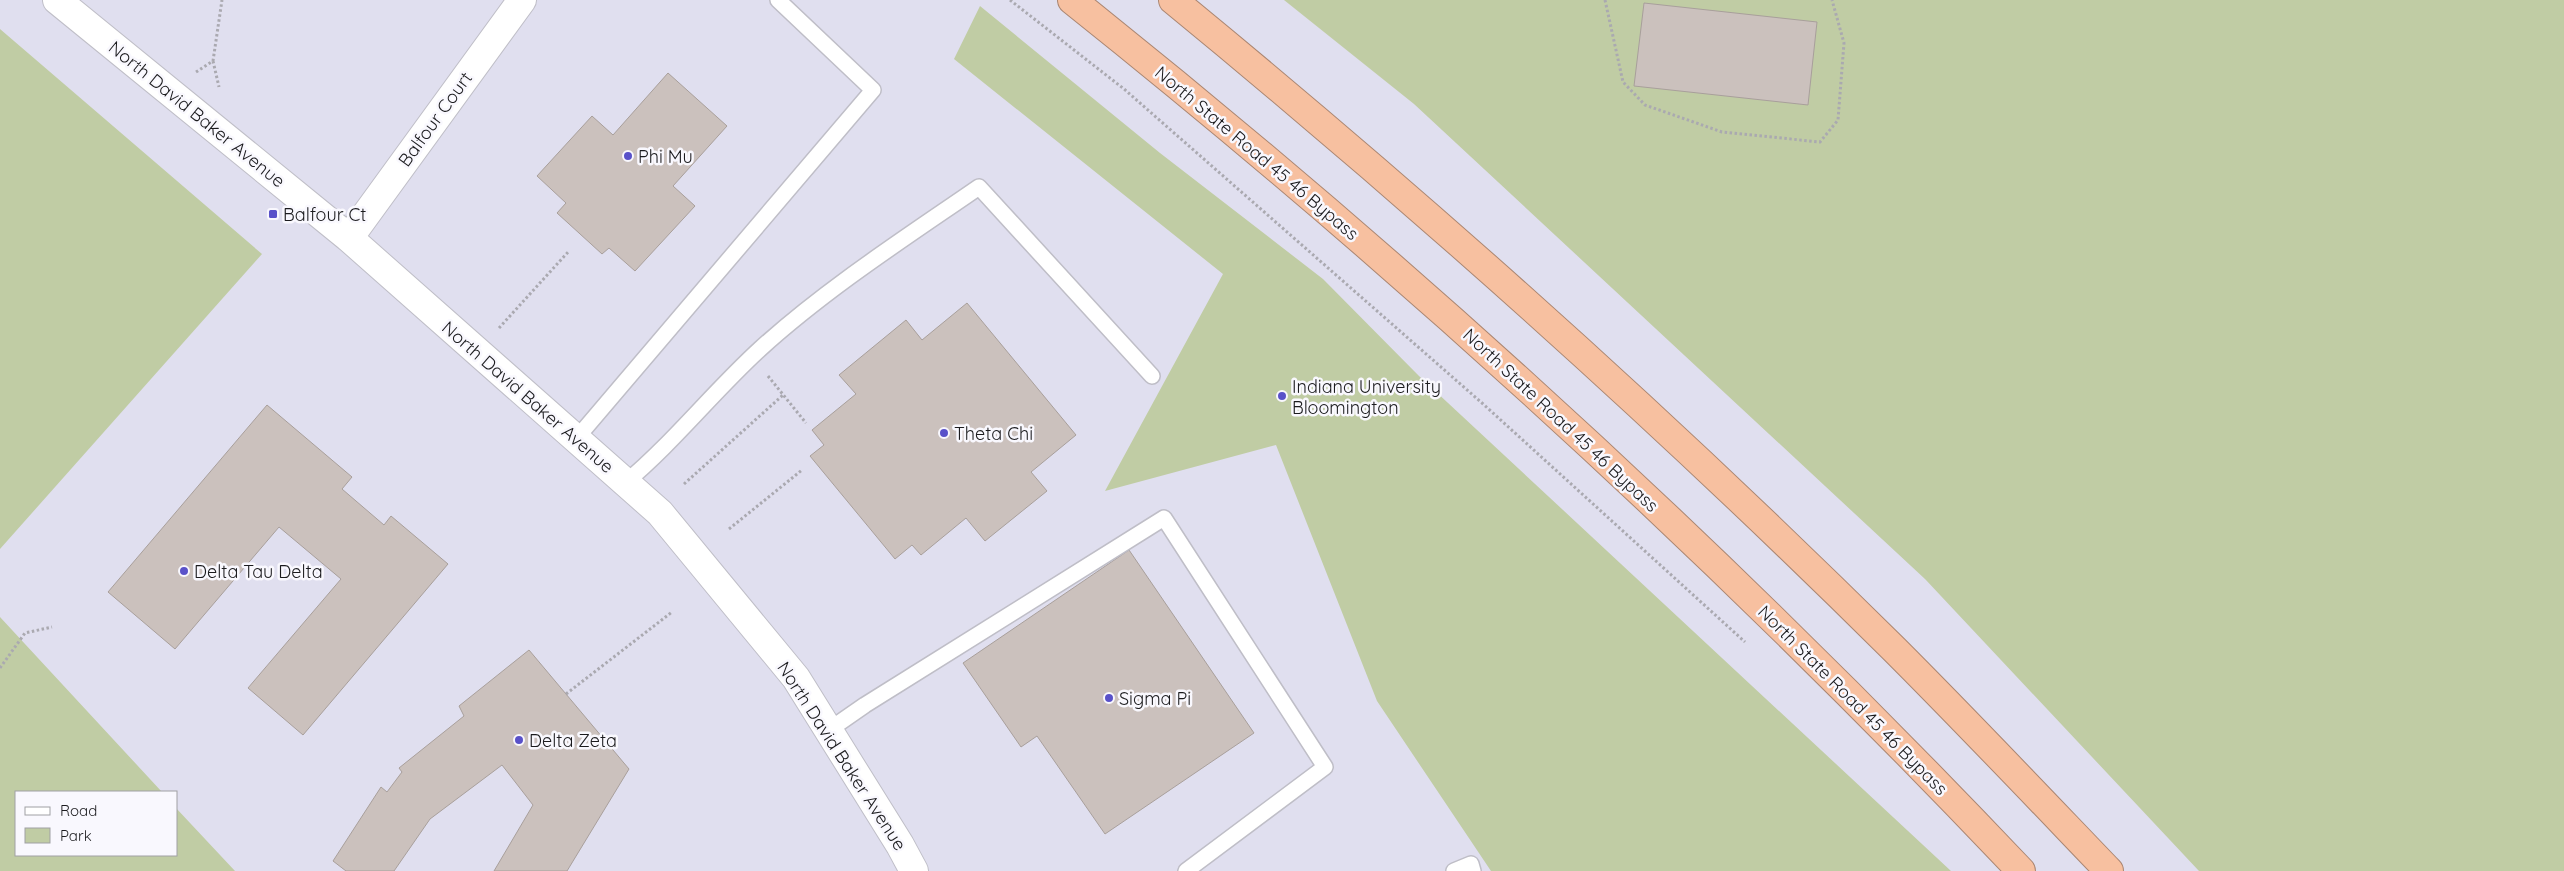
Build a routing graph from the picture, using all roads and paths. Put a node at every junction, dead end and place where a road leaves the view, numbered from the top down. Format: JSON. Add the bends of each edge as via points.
{"nodes":[{"id":1,"x":57,"y":0,"type":"edge"},
{"id":2,"x":222,"y":0,"type":"edge"},
{"id":3,"x":522,"y":0,"type":"edge"},
{"id":4,"x":778,"y":0,"type":"edge"},
{"id":5,"x":1010,"y":0,"type":"edge"},
{"id":6,"x":1072,"y":0,"type":"edge"},
{"id":7,"x":1173,"y":0,"type":"edge"},
{"id":8,"x":1605,"y":0,"type":"edge"},
{"id":9,"x":1832,"y":0,"type":"edge"},
{"id":10,"x":213,"y":61,"type":"junction"},
{"id":11,"x":189,"y":76,"type":"dead end"},
{"id":12,"x":219,"y":90,"type":"dead end"},
{"id":13,"x":349,"y":238,"type":"junction"},
{"id":14,"x":569,"y":251,"type":"dead end"},
{"id":15,"x":498,"y":328,"type":"dead end"},
{"id":16,"x":752,"y":357,"type":"junction"},
{"id":17,"x":1152,"y":376,"type":"dead end"},
{"id":18,"x":784,"y":395,"type":"junction"},
{"id":19,"x":806,"y":423,"type":"dead end"},
{"id":20,"x":576,"y":439,"type":"junction"},
{"id":21,"x":802,"y":470,"type":"dead end"},
{"id":22,"x":625,"y":482,"type":"junction"},
{"id":23,"x":684,"y":484,"type":"dead end"},
{"id":24,"x":728,"y":528,"type":"dead end"},
{"id":25,"x":672,"y":612,"type":"dead end"},
{"id":26,"x":52,"y":627,"type":"dead end"},
{"id":27,"x":1746,"y":643,"type":"dead end"},
{"id":28,"x":0,"y":668,"type":"edge"},
{"id":29,"x":566,"y":694,"type":"dead end"},
{"id":30,"x":829,"y":730,"type":"junction"},
{"id":31,"x":914,"y":871,"type":"edge"},
{"id":32,"x":1186,"y":871,"type":"edge"},
{"id":33,"x":1454,"y":871,"type":"edge"},
{"id":34,"x":1473,"y":871,"type":"edge"},
{"id":35,"x":2021,"y":871,"type":"edge"},
{"id":36,"x":2109,"y":871,"type":"edge"}],
"edges":[{"from":1,"to":13,"type":"street","name":"North David Baker Avenue"},
{"from":2,"to":10,"type":"path"},
{"from":3,"to":13,"type":"street","name":"Balfour Court"},
{"from":4,"to":20,"type":"lane","via":[[873,90]]},
{"from":5,"to":27,"type":"path","via":[[1132,96],[1482,403]]},
{"from":6,"to":35,"type":"highway","name":"North State Road 45 46 Bypass","via":[[1388,264],[1581,438],[1793,638]]},
{"from":7,"to":36,"type":"highway","via":[[1407,197],[1652,418],[1892,648]]},
{"from":8,"to":9,"type":"path","via":[[1623,82],[1645,105],[1722,132],[1820,142],[1838,120],[1844,43]]},
{"from":10,"to":11,"type":"path"},
{"from":10,"to":12,"type":"path"},
{"from":13,"to":20,"type":"street","name":"North David Baker Avenue"},
{"from":14,"to":15,"type":"path"},
{"from":16,"to":17,"type":"lane","via":[[782,330],[876,259],[979,187]]},
{"from":16,"to":18,"type":"path"},
{"from":16,"to":22,"type":"lane","via":[[656,457]]},
{"from":18,"to":19,"type":"path"},
{"from":18,"to":23,"type":"path"},
{"from":20,"to":22,"type":"street","name":"North David Baker Avenue"},
{"from":21,"to":24,"type":"path"},
{"from":22,"to":30,"type":"street","name":"North David Baker Avenue","via":[[660,513],[790,670]]},
{"from":25,"to":29,"type":"path"},
{"from":26,"to":28,"type":"path","via":[[25,634]]},
{"from":30,"to":31,"type":"street","name":"North David Baker Avenue"},
{"from":30,"to":32,"type":"lane","via":[[1164,518],[1325,767]]},
{"from":33,"to":34,"type":"lane","via":[[1471,864]]}]}
